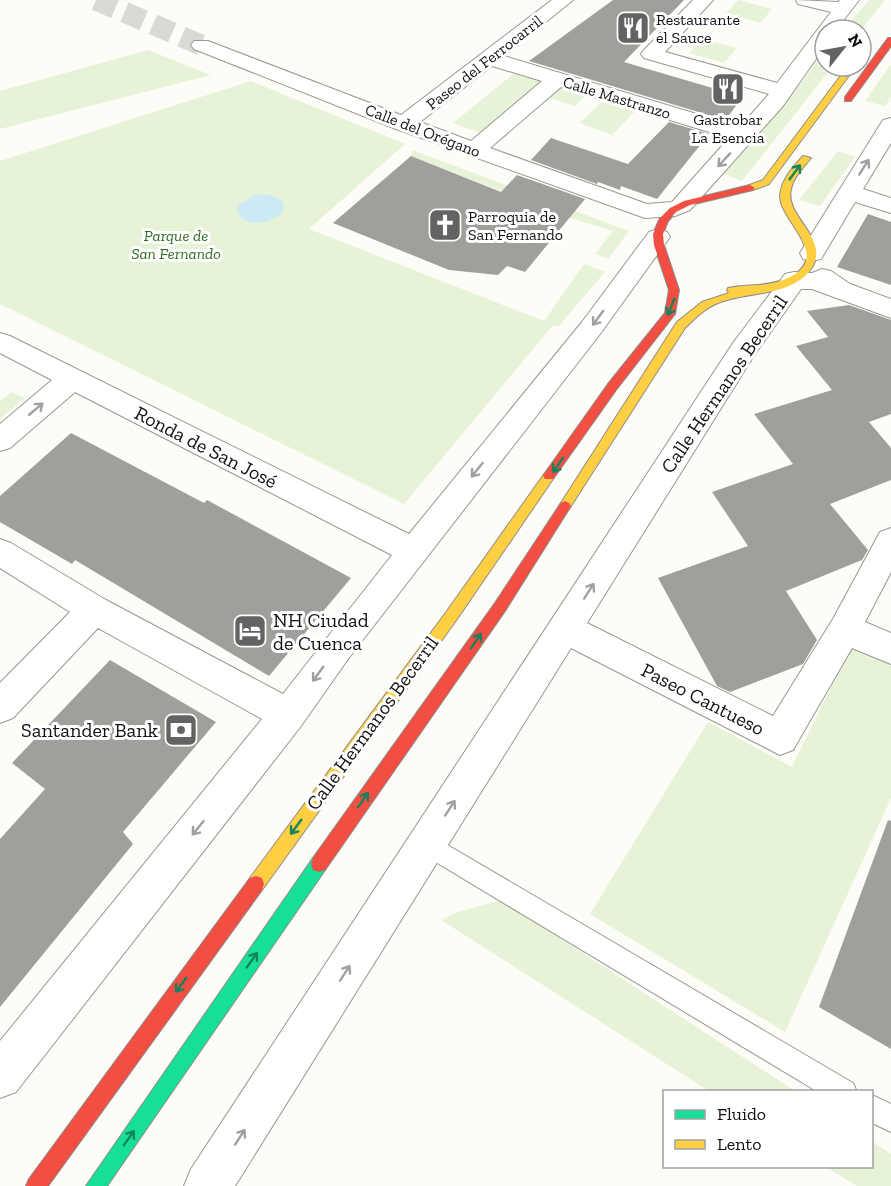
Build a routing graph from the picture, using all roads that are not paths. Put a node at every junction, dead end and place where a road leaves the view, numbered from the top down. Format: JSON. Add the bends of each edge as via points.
{"nodes":[{"id":1,"x":564,"y":0,"type":"edge"},
{"id":2,"x":704,"y":0,"type":"edge"},
{"id":3,"x":806,"y":0,"type":"edge"},
{"id":4,"x":847,"y":5,"type":"edge"},
{"id":5,"x":836,"y":18,"type":"edge"},
{"id":6,"x":891,"y":40,"type":"edge"},
{"id":7,"x":201,"y":45,"type":"tunnel mouth"},
{"id":8,"x":813,"y":49,"type":"edge"},
{"id":9,"x":488,"y":58,"type":"junction"},
{"id":10,"x":843,"y":78,"type":"edge"},
{"id":11,"x":557,"y":79,"type":"junction"},
{"id":12,"x":782,"y":91,"type":"junction"},
{"id":13,"x":839,"y":112,"type":"dead end"},
{"id":14,"x":404,"y":124,"type":"junction"},
{"id":15,"x":891,"y":125,"type":"edge"},
{"id":16,"x":746,"y":136,"type":"junction"},
{"id":17,"x":474,"y":150,"type":"junction"},
{"id":18,"x":812,"y":150,"type":"dead end"},
{"id":19,"x":849,"y":192,"type":"junction"},
{"id":20,"x":750,"y":201,"type":"dead end"},
{"id":21,"x":891,"y":206,"type":"edge"},
{"id":22,"x":773,"y":208,"type":"dead end"},
{"id":23,"x":669,"y":221,"type":"junction"},
{"id":24,"x":797,"y":224,"type":"junction"},
{"id":25,"x":805,"y":264,"type":"junction"},
{"id":26,"x":682,"y":273,"type":"dead end"},
{"id":27,"x":715,"y":287,"type":"dead end"},
{"id":28,"x":753,"y":291,"type":"junction"},
{"id":29,"x":891,"y":309,"type":"edge"},
{"id":30,"x":0,"y":342,"type":"edge"},
{"id":31,"x":72,"y":379,"type":"junction"},
{"id":32,"x":0,"y":440,"type":"edge"},
{"id":33,"x":891,"y":541,"type":"edge"},
{"id":34,"x":413,"y":551,"type":"junction"},
{"id":35,"x":0,"y":552,"type":"edge"},
{"id":36,"x":94,"y":609,"type":"junction"},
{"id":37,"x":565,"y":628,"type":"junction"},
{"id":38,"x":845,"y":629,"type":"junction"},
{"id":39,"x":891,"y":649,"type":"edge"},
{"id":40,"x":0,"y":707,"type":"edge"},
{"id":41,"x":288,"y":715,"type":"junction"},
{"id":42,"x":428,"y":844,"type":"junction"},
{"id":43,"x":0,"y":1076,"type":"edge"},
{"id":44,"x":841,"y":1090,"type":"edge"},
{"id":45,"x":873,"y":1109,"type":"edge"},
{"id":46,"x":891,"y":1119,"type":"edge"},
{"id":47,"x":36,"y":1186,"type":"edge"},
{"id":48,"x":96,"y":1186,"type":"edge"},
{"id":49,"x":208,"y":1186,"type":"edge"}],
"edges":[{"from":1,"to":9,"type":"street","name":"Paseo del Ferrocarril"},
{"from":2,"to":12,"type":"street","via":[[651,54]]},
{"from":3,"to":4,"type":"street"},
{"from":4,"to":5,"type":"street"},
{"from":6,"to":13,"type":"main road"},
{"from":7,"to":14,"type":"street","name":"Calle del Orégano"},
{"from":8,"to":12,"type":"street"},
{"from":9,"to":11,"type":"street","name":"Calle Mastranzo"},
{"from":9,"to":14,"type":"street","name":"Paseo del Ferrocarril"},
{"from":10,"to":23,"type":"main road","via":[[766,182]]},
{"from":11,"to":16,"type":"street","name":"Calle Mastranzo"},
{"from":11,"to":17,"type":"street"},
{"from":12,"to":16,"type":"street"},
{"from":14,"to":17,"type":"street","name":"Calle del Orégano"},
{"from":19,"to":15,"type":"street","name":"Calle Hermanos Becerril","one_way":true},
{"from":16,"to":23,"type":"street","one_way":true},
{"from":17,"to":23,"type":"street","name":"Calle del Orégano"},
{"from":24,"to":18,"type":"main road","one_way":true,"via":[[787,207],[786,187]]},
{"from":19,"to":21,"type":"street"},
{"from":19,"to":25,"type":"street","name":"Calle Hermanos Becerril"},
{"from":20,"to":23,"type":"main road","via":[[726,197]]},
{"from":22,"to":24,"type":"main road"},
{"from":23,"to":26,"type":"main road"},
{"from":23,"to":34,"type":"street","one_way":true,"via":[[591,328]]},
{"from":23,"to":47,"type":"main road","name":"Calle Hermanos Becerril","one_way":true,"via":[[676,300],[670,314],[612,387],[452,615]]},
{"from":24,"to":25,"type":"main road","via":[[808,238]]},
{"from":25,"to":28,"type":"main road","name":"Calle Hermanos Becerril","via":[[779,287]]},
{"from":25,"to":29,"type":"street","name":"Calle Hermanos Becerril","via":[[814,281]]},
{"from":37,"to":25,"type":"street","name":"Calle Hermanos Becerril","one_way":true,"via":[[743,350]]},
{"from":27,"to":28,"type":"main road","name":"Calle Hermanos Becerril"},
{"from":48,"to":28,"type":"main road","name":"Calle Hermanos Becerril","one_way":true,"via":[[500,607],[681,326],[705,302]]},
{"from":30,"to":31,"type":"street","name":"Ronda de San José"},
{"from":32,"to":31,"type":"street","one_way":true},
{"from":31,"to":34,"type":"street","name":"Ronda de San José"},
{"from":33,"to":38,"type":"street"},
{"from":34,"to":41,"type":"street","one_way":true},
{"from":35,"to":36,"type":"street"},
{"from":36,"to":40,"type":"street"},
{"from":36,"to":41,"type":"street"},
{"from":37,"to":38,"type":"street","name":"Paseo Cantueso","via":[[780,738]]},
{"from":42,"to":37,"type":"street","name":"Calle Hermanos Becerril","one_way":true},
{"from":38,"to":39,"type":"street"},
{"from":41,"to":43,"type":"street","one_way":true},
{"from":42,"to":44,"type":"lane"},
{"from":49,"to":42,"type":"street","name":"Calle Hermanos Becerril","one_way":true},
{"from":45,"to":46,"type":"lane"}]}
